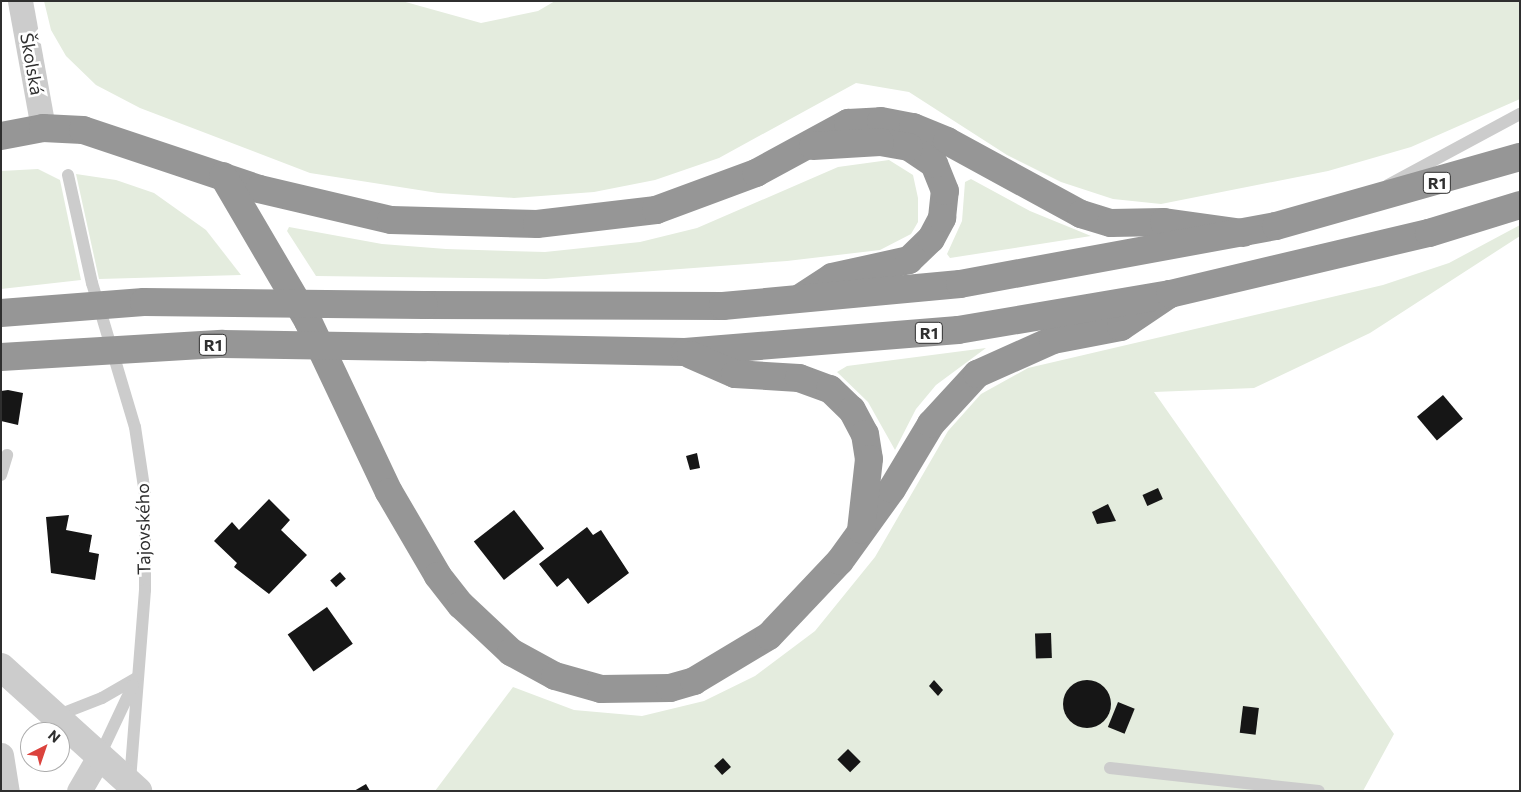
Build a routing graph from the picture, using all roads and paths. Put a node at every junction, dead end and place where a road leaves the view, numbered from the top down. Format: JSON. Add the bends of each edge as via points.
{"nodes":[{"id":1,"x":20,"y":1,"type":"edge"},
{"id":2,"x":1520,"y":114,"type":"edge"},
{"id":3,"x":42,"y":128,"type":"junction"},
{"id":4,"x":1,"y":136,"type":"edge"},
{"id":5,"x":805,"y":149,"type":"junction"},
{"id":6,"x":1520,"y":157,"type":"edge"},
{"id":7,"x":68,"y":175,"type":"dead end"},
{"id":8,"x":223,"y":176,"type":"junction"},
{"id":9,"x":1520,"y":205,"type":"edge"},
{"id":10,"x":1354,"y":207,"type":"junction"},
{"id":11,"x":1243,"y":233,"type":"junction"},
{"id":12,"x":1170,"y":294,"type":"junction"},
{"id":13,"x":798,"y":299,"type":"junction"},
{"id":14,"x":1,"y":313,"type":"edge"},
{"id":15,"x":685,"y":352,"type":"junction"},
{"id":16,"x":1,"y":357,"type":"edge"},
{"id":17,"x":7,"y":455,"type":"dead end"},
{"id":18,"x":1,"y":475,"type":"edge"},
{"id":19,"x":860,"y":531,"type":"junction"},
{"id":20,"x":1,"y":667,"type":"edge"},
{"id":21,"x":136,"y":678,"type":"junction"},
{"id":22,"x":56,"y":716,"type":"junction"},
{"id":23,"x":1,"y":754,"type":"edge"},
{"id":24,"x":100,"y":755,"type":"junction"},
{"id":25,"x":1110,"y":768,"type":"dead end"},
{"id":26,"x":131,"y":788,"type":"edge"},
{"id":27,"x":7,"y":791,"type":"edge"},
{"id":28,"x":79,"y":791,"type":"edge"},
{"id":29,"x":1319,"y":791,"type":"edge"}],
"edges":[{"from":1,"to":3,"type":"street","name":"Školská"},
{"from":2,"to":10,"type":"lane","via":[[1415,167]]},
{"from":3,"to":4,"type":"highway"},
{"from":3,"to":8,"type":"highway","via":[[117,138]]},
{"from":5,"to":8,"type":"highway","via":[[704,196],[656,210],[537,224],[391,220],[329,208]]},
{"from":5,"to":11,"type":"highway","via":[[848,123],[881,121],[913,126],[1081,214],[1111,223],[1164,222]]},
{"from":5,"to":13,"type":"highway","via":[[880,142],[909,147],[934,164],[945,191],[942,218],[932,239],[909,260],[832,276]]},
{"from":6,"to":10,"type":"highway","number":"R1"},
{"from":7,"to":21,"type":"lane","name":"Tajovského","via":[[92,283],[124,383],[145,494],[145,590]]},
{"from":8,"to":19,"type":"highway","via":[[308,321],[416,540],[461,605],[532,666],[601,689],[670,688],[694,681],[775,631],[815,592]]},
{"from":9,"to":12,"type":"highway","number":"R1","via":[[1429,233]]},
{"from":10,"to":11,"type":"highway","number":"R1"},
{"from":11,"to":13,"type":"highway","number":"R1","via":[[960,284]]},
{"from":12,"to":15,"type":"highway","number":"R1","via":[[958,330]]},
{"from":12,"to":19,"type":"highway","via":[[1121,327],[1053,340],[976,374],[931,424]]},
{"from":13,"to":14,"type":"highway","number":"R1","bridge":true,"via":[[723,306],[144,302]]},
{"from":15,"to":16,"type":"highway","number":"R1","bridge":true,"via":[[223,344]]},
{"from":15,"to":19,"type":"highway","via":[[735,374],[799,378],[830,389],[852,410],[865,434],[869,459]]},
{"from":17,"to":18,"type":"lane"},
{"from":20,"to":22,"type":"street","name":"Tajovského"},
{"from":21,"to":22,"type":"lane","via":[[102,698]]},
{"from":21,"to":24,"type":"lane","name":"Tajovského"},
{"from":21,"to":26,"type":"lane","name":"Tajovského"},
{"from":22,"to":24,"type":"street","name":"Tajovského"},
{"from":23,"to":27,"type":"street"},
{"from":24,"to":26,"type":"street","name":"Tajovského"},
{"from":24,"to":28,"type":"street"},
{"from":25,"to":29,"type":"lane"}]}
